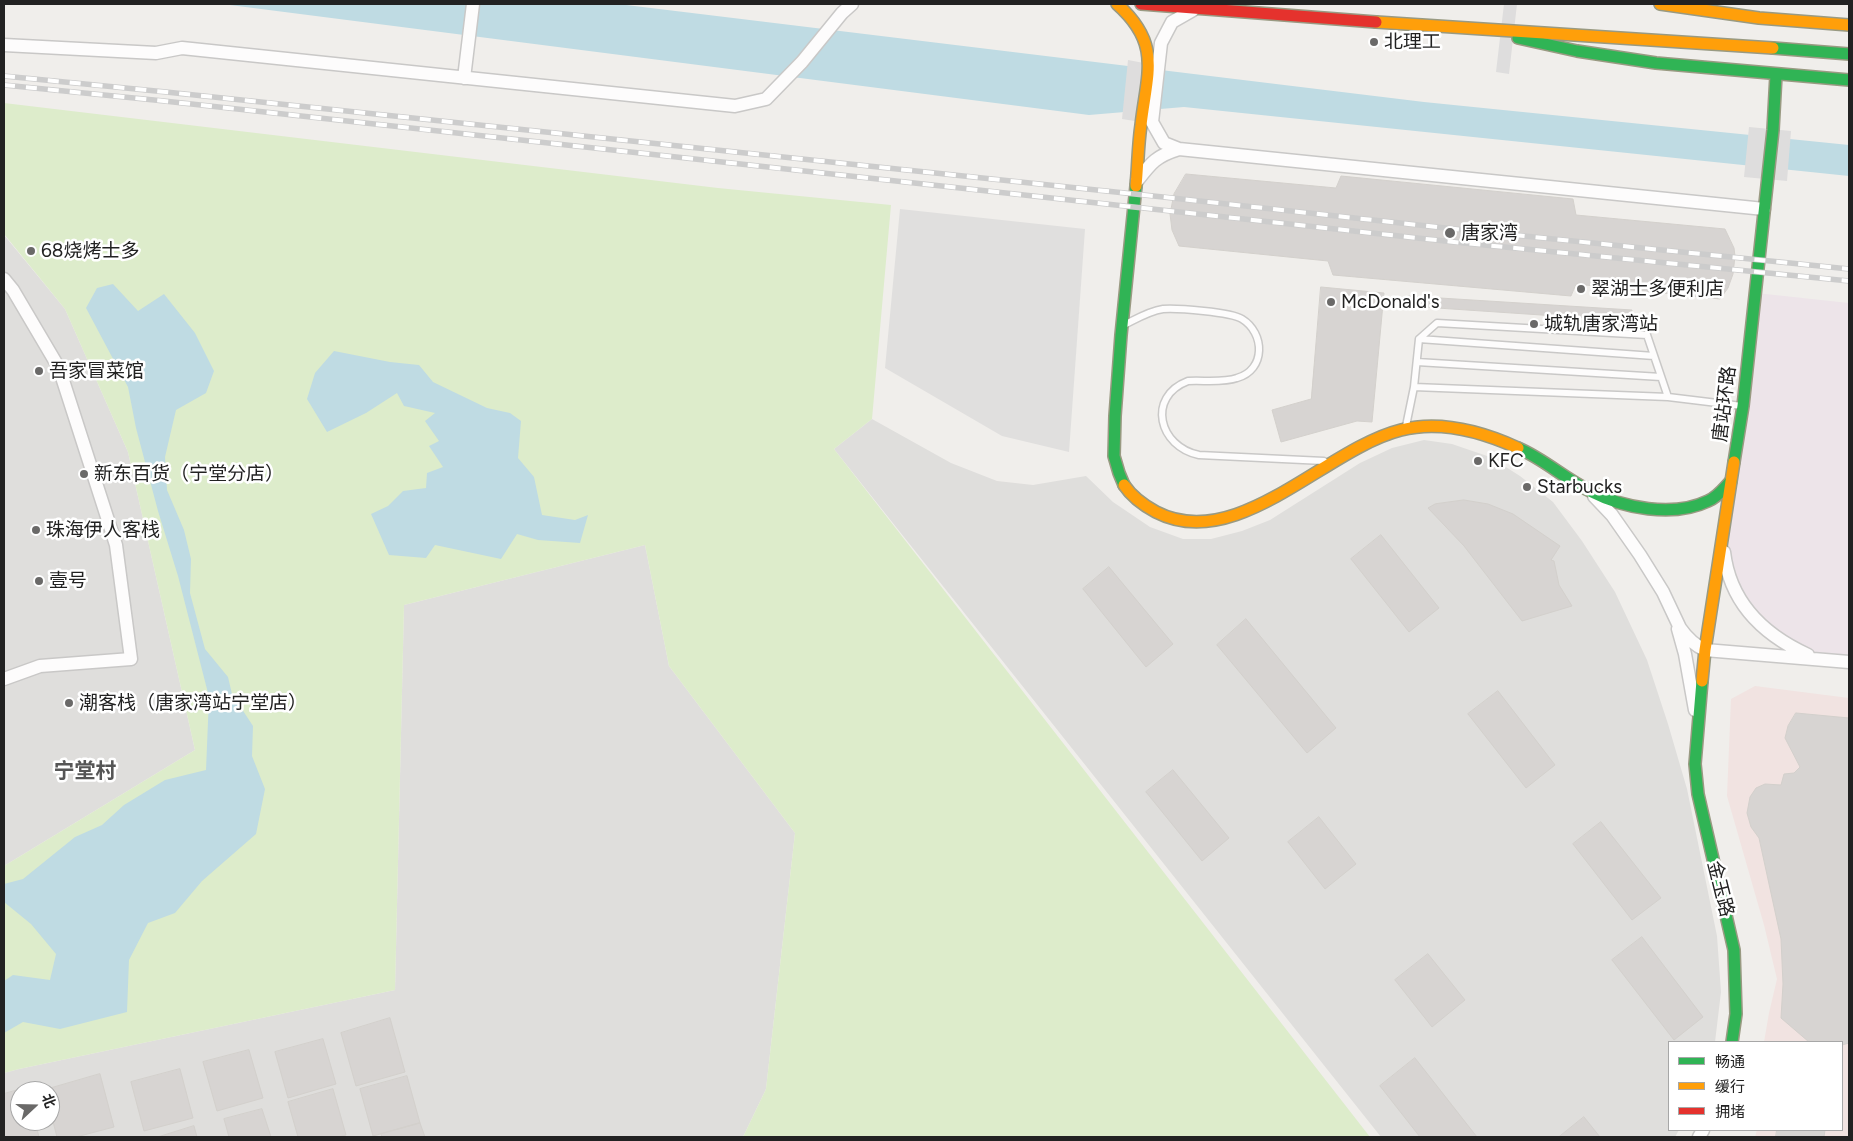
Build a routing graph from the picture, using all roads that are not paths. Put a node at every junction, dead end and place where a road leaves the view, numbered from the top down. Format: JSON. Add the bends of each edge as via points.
{"nodes":[{"id":1,"x":473,"y":4,"type":"edge"},
{"id":2,"x":852,"y":4,"type":"edge"},
{"id":3,"x":1117,"y":4,"type":"edge"},
{"id":4,"x":1141,"y":4,"type":"edge"},
{"id":5,"x":1660,"y":4,"type":"edge"},
{"id":6,"x":1195,"y":9,"type":"junction"},
{"id":7,"x":1849,"y":25,"type":"edge"},
{"id":8,"x":1485,"y":30,"type":"junction"},
{"id":9,"x":4,"y":45,"type":"edge"},
{"id":10,"x":1849,"y":54,"type":"edge"},
{"id":11,"x":1153,"y":64,"type":"junction"},
{"id":12,"x":1776,"y":75,"type":"junction"},
{"id":13,"x":464,"y":78,"type":"junction"},
{"id":14,"x":1849,"y":80,"type":"edge"},
{"id":15,"x":1146,"y":122,"type":"junction"},
{"id":16,"x":1179,"y":149,"type":"junction"},
{"id":17,"x":1137,"y":182,"type":"junction"},
{"id":18,"x":1764,"y":209,"type":"junction"},
{"id":19,"x":4,"y":280,"type":"edge"},
{"id":20,"x":1123,"y":326,"type":"junction"},
{"id":21,"x":1419,"y":339,"type":"junction"},
{"id":22,"x":1654,"y":356,"type":"junction"},
{"id":23,"x":1417,"y":362,"type":"junction"},
{"id":24,"x":1661,"y":377,"type":"junction"},
{"id":25,"x":1414,"y":387,"type":"junction"},
{"id":26,"x":1668,"y":398,"type":"junction"},
{"id":27,"x":1743,"y":406,"type":"junction"},
{"id":28,"x":1406,"y":428,"type":"junction"},
{"id":29,"x":1334,"y":462,"type":"junction"},
{"id":30,"x":1731,"y":481,"type":"junction"},
{"id":31,"x":1591,"y":492,"type":"junction"},
{"id":32,"x":1722,"y":541,"type":"junction"},
{"id":33,"x":1673,"y":615,"type":"junction"},
{"id":34,"x":1705,"y":650,"type":"junction"},
{"id":35,"x":1817,"y":659,"type":"junction"},
{"id":36,"x":1849,"y":662,"type":"edge"},
{"id":37,"x":4,"y":679,"type":"edge"},
{"id":38,"x":1697,"y":736,"type":"junction"},
{"id":39,"x":1732,"y":1041,"type":"edge"}],
"edges":[{"from":1,"to":13,"type":"street"},
{"from":2,"to":13,"type":"street","via":[[766,99],[735,106]]},
{"from":3,"to":11,"type":"main road","via":[[1132,17]]},
{"from":4,"to":6,"type":"main road"},
{"from":5,"to":7,"type":"main road","via":[[1759,18]]},
{"from":6,"to":8,"type":"main road"},
{"from":6,"to":11,"type":"street","via":[[1172,22]]},
{"from":8,"to":10,"type":"main road"},
{"from":8,"to":12,"type":"main road","via":[[1585,53],[1656,64]]},
{"from":9,"to":13,"type":"street","via":[[156,53],[182,48]]},
{"from":11,"to":15,"type":"street"},
{"from":12,"to":14,"type":"main road"},
{"from":12,"to":18,"type":"main road","name":"唐站环路"},
{"from":15,"to":16,"type":"street","via":[[1164,143]]},
{"from":15,"to":17,"type":"main road"},
{"from":16,"to":17,"type":"street","via":[[1163,154],[1150,164]]},
{"from":16,"to":18,"type":"street"},
{"from":17,"to":20,"type":"main road"},
{"from":18,"to":27,"type":"main road","name":"唐站环路"},
{"from":19,"to":37,"type":"street","via":[[59,368],[116,545],[131,659],[40,666]]},
{"from":20,"to":29,"type":"main road","via":[[1114,456],[1124,486],[1144,505],[1164,516],[1202,523],[1276,497]]},
{"from":20,"to":29,"type":"lane","via":[[1162,309],[1229,314],[1249,324],[1257,336],[1260,355],[1248,373],[1231,380],[1188,381],[1168,396],[1161,416],[1163,425],[1180,449],[1199,455]]},
{"from":21,"to":22,"type":"lane"},
{"from":21,"to":22,"type":"lane","via":[[1437,323],[1647,335]]},
{"from":21,"to":23,"type":"lane"},
{"from":22,"to":24,"type":"lane"},
{"from":23,"to":24,"type":"lane"},
{"from":23,"to":25,"type":"lane"},
{"from":24,"to":26,"type":"lane"},
{"from":25,"to":26,"type":"lane"},
{"from":25,"to":28,"type":"lane"},
{"from":26,"to":27,"type":"lane"},
{"from":27,"to":30,"type":"main road","name":"唐站环路"},
{"from":28,"to":29,"type":"main road","via":[[1376,439]]},
{"from":28,"to":31,"type":"main road","via":[[1446,428],[1509,443]]},
{"from":30,"to":31,"type":"main road","via":[[1710,500],[1675,508],[1645,507]]},
{"from":30,"to":32,"type":"main road","name":"唐站环路"},
{"from":31,"to":33,"type":"street","via":[[1626,533],[1652,573]]},
{"from":32,"to":34,"type":"main road","name":"唐站环路"},
{"from":32,"to":35,"type":"street","via":[[1728,573],[1748,613],[1784,643]]},
{"from":33,"to":34,"type":"street","via":[[1685,636]]},
{"from":33,"to":38,"type":"street","via":[[1690,674]]},
{"from":34,"to":35,"type":"street"},
{"from":34,"to":38,"type":"main road","name":"唐站环路"},
{"from":35,"to":36,"type":"street"},
{"from":38,"to":39,"type":"main road","name":"金玉路","via":[[1698,794],[1734,950],[1736,1014]]}]}
